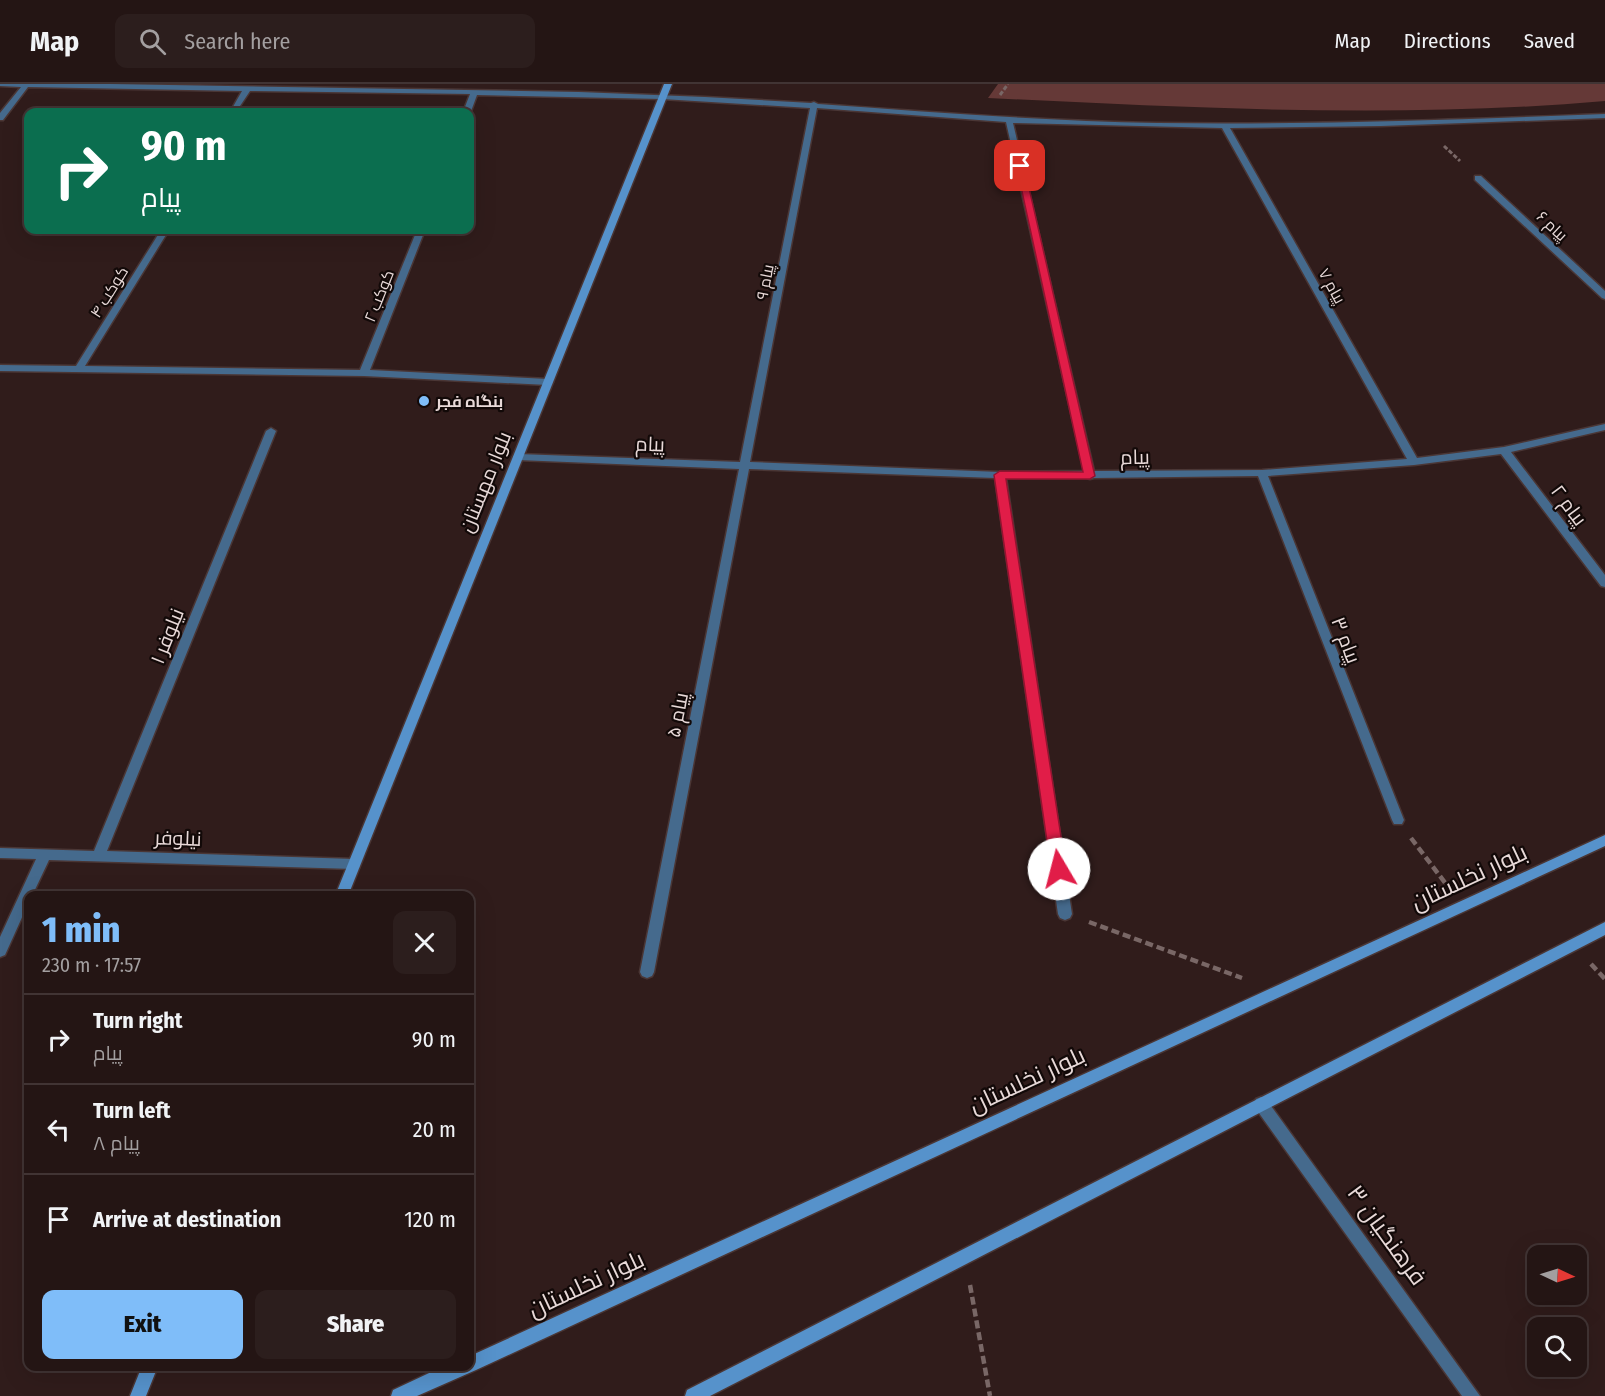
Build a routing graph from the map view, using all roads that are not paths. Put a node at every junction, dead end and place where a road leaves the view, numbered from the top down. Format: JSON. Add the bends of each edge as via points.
{"nodes":[{"id":1,"x":0,"y":84,"type":"edge"},
{"id":2,"x":527,"y":84,"type":"edge"},
{"id":3,"x":668,"y":84,"type":"edge"},
{"id":4,"x":26,"y":85,"type":"edge"},
{"id":5,"x":82,"y":85,"type":"edge"},
{"id":6,"x":310,"y":87,"type":"edge"},
{"id":7,"x":247,"y":89,"type":"junction"},
{"id":8,"x":474,"y":93,"type":"junction"},
{"id":9,"x":523,"y":94,"type":"junction"},
{"id":10,"x":663,"y":97,"type":"junction"},
{"id":11,"x":814,"y":104,"type":"junction"},
{"id":12,"x":235,"y":108,"type":"edge"},
{"id":13,"x":468,"y":108,"type":"edge"},
{"id":14,"x":1605,"y":116,"type":"edge"},
{"id":15,"x":0,"y":118,"type":"edge"},
{"id":16,"x":1009,"y":120,"type":"junction"},
{"id":17,"x":1225,"y":126,"type":"junction"},
{"id":18,"x":1478,"y":178,"type":"road end"},
{"id":19,"x":163,"y":234,"type":"edge"},
{"id":20,"x":419,"y":234,"type":"edge"},
{"id":21,"x":1605,"y":296,"type":"edge"},
{"id":22,"x":0,"y":368,"type":"edge"},
{"id":23,"x":78,"y":370,"type":"junction"},
{"id":24,"x":364,"y":373,"type":"junction"},
{"id":25,"x":548,"y":382,"type":"junction"},
{"id":26,"x":1605,"y":427,"type":"edge"},
{"id":27,"x":271,"y":431,"type":"dead end"},
{"id":28,"x":1504,"y":450,"type":"junction"},
{"id":29,"x":518,"y":457,"type":"junction"},
{"id":30,"x":1414,"y":462,"type":"junction"},
{"id":31,"x":744,"y":465,"type":"junction"},
{"id":32,"x":1262,"y":473,"type":"junction"},
{"id":33,"x":1000,"y":475,"type":"junction"},
{"id":34,"x":1090,"y":476,"type":"junction"},
{"id":35,"x":1605,"y":583,"type":"edge"},
{"id":36,"x":1398,"y":820,"type":"road end"},
{"id":37,"x":1605,"y":840,"type":"edge"},
{"id":38,"x":0,"y":853,"type":"edge"},
{"id":39,"x":45,"y":854,"type":"junction"},
{"id":40,"x":99,"y":855,"type":"junction"},
{"id":41,"x":354,"y":864,"type":"junction"},
{"id":42,"x":28,"y":891,"type":"edge"},
{"id":43,"x":343,"y":891,"type":"edge"},
{"id":44,"x":24,"y":899,"type":"edge"},
{"id":45,"x":1065,"y":914,"type":"road end"},
{"id":46,"x":1605,"y":928,"type":"edge"},
{"id":47,"x":0,"y":951,"type":"edge"},
{"id":48,"x":647,"y":972,"type":"dead end"},
{"id":49,"x":1261,"y":1104,"type":"junction"},
{"id":50,"x":474,"y":1362,"type":"edge"},
{"id":51,"x":148,"y":1371,"type":"edge"},
{"id":52,"x":452,"y":1371,"type":"edge"},
{"id":53,"x":138,"y":1396,"type":"edge"},
{"id":54,"x":399,"y":1396,"type":"edge"},
{"id":55,"x":693,"y":1396,"type":"edge"},
{"id":56,"x":1472,"y":1396,"type":"edge"}],
"edges":[{"from":1,"to":4,"type":"street"},
{"from":2,"to":9,"type":"street"},
{"from":3,"to":10,"type":"main road","name":"بلوار مهستان"},
{"from":4,"to":5,"type":"street"},
{"from":4,"to":15,"type":"street"},
{"from":5,"to":7,"type":"street"},
{"from":6,"to":7,"type":"street"},
{"from":6,"to":8,"type":"street"},
{"from":7,"to":12,"type":"street"},
{"from":8,"to":9,"type":"street"},
{"from":8,"to":13,"type":"street"},
{"from":9,"to":10,"type":"street"},
{"from":10,"to":11,"type":"street"},
{"from":10,"to":25,"type":"main road","name":"بلوار مهستان"},
{"from":11,"to":16,"type":"street"},
{"from":11,"to":31,"type":"street","name":"پیام ۹"},
{"from":14,"to":17,"type":"street","via":[[1420,124]]},
{"from":16,"to":17,"type":"street"},
{"from":16,"to":34,"type":"street"},
{"from":17,"to":30,"type":"street","name":"پیام ۷"},
{"from":18,"to":21,"type":"street","name":"پیام ۶"},
{"from":19,"to":23,"type":"street","name":"کوکب ۴"},
{"from":20,"to":24,"type":"street","name":"کوکب ۲"},
{"from":22,"to":23,"type":"street"},
{"from":23,"to":24,"type":"street"},
{"from":24,"to":25,"type":"street"},
{"from":25,"to":29,"type":"main road","name":"بلوار مهستان"},
{"from":26,"to":28,"type":"street","name":"پیام"},
{"from":27,"to":40,"type":"street","name":"نیلوفر ۱"},
{"from":28,"to":30,"type":"street","name":"پیام"},
{"from":28,"to":35,"type":"street","name":"پیام ۲"},
{"from":29,"to":31,"type":"street","name":"پیام"},
{"from":29,"to":41,"type":"main road","name":"بلوار مهستان"},
{"from":30,"to":32,"type":"street","name":"پیام"},
{"from":31,"to":33,"type":"street","name":"پیام"},
{"from":31,"to":48,"type":"street","name":"پیام ۵"},
{"from":32,"to":34,"type":"street","name":"پیام"},
{"from":32,"to":36,"type":"street","name":"پیام ۳"},
{"from":33,"to":34,"type":"street","name":"پیام"},
{"from":33,"to":45,"type":"street"},
{"from":37,"to":50,"type":"main road","name":"بلوار نخلستان"},
{"from":38,"to":39,"type":"street","name":"نیلوفر"},
{"from":39,"to":40,"type":"street","name":"نیلوفر"},
{"from":39,"to":42,"type":"street"},
{"from":40,"to":41,"type":"street","name":"نیلوفر"},
{"from":41,"to":43,"type":"main road","name":"بلوار مهستان"},
{"from":44,"to":47,"type":"street"},
{"from":46,"to":49,"type":"main road"},
{"from":49,"to":55,"type":"main road"},
{"from":49,"to":56,"type":"street","name":"فرهنگیان ۳"},
{"from":51,"to":53,"type":"main road"},
{"from":52,"to":54,"type":"main road"}]}
